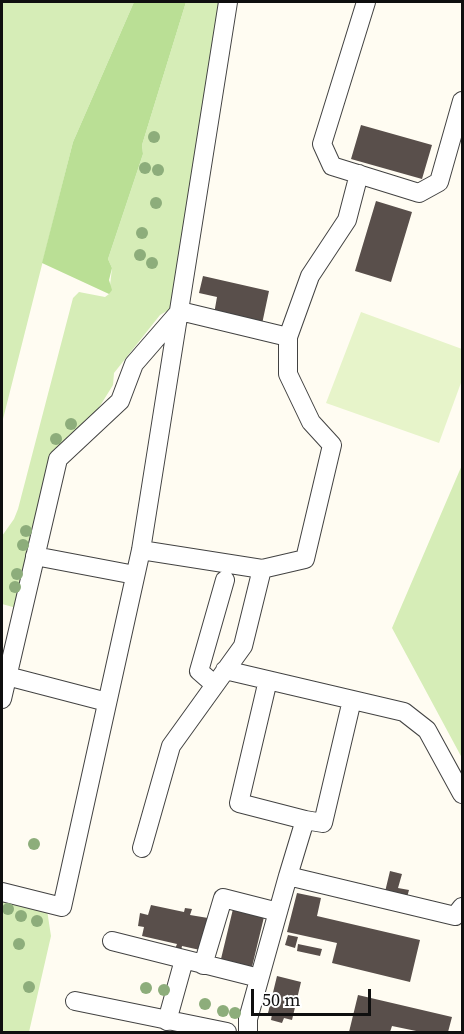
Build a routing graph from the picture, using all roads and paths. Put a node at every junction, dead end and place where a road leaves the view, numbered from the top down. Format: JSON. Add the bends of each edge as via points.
{"nodes":[{"id":1,"x":228,"y":2,"type":"edge"},
{"id":2,"x":366,"y":2,"type":"edge"},
{"id":3,"x":462,"y":101,"type":"edge"},
{"id":4,"x":359,"y":174,"type":"junction"},
{"id":5,"x":180,"y":312,"type":"junction"},
{"id":6,"x":288,"y":337,"type":"junction"},
{"id":7,"x":141,"y":550,"type":"junction"},
{"id":8,"x":35,"y":556,"type":"junction"},
{"id":9,"x":261,"y":569,"type":"junction"},
{"id":10,"x":135,"y":575,"type":"junction"},
{"id":11,"x":225,"y":580,"type":"dead end"},
{"id":12,"x":7,"y":676,"type":"junction"},
{"id":13,"x":220,"y":677,"type":"junction"},
{"id":14,"x":268,"y":680,"type":"junction"},
{"id":15,"x":2,"y":699,"type":"edge"},
{"id":16,"x":352,"y":700,"type":"junction"},
{"id":17,"x":107,"y":702,"type":"junction"},
{"id":18,"x":462,"y":794,"type":"edge"},
{"id":19,"x":305,"y":820,"type":"junction"},
{"id":20,"x":142,"y":848,"type":"dead end"},
{"id":21,"x":288,"y":876,"type":"junction"},
{"id":22,"x":2,"y":892,"type":"edge"},
{"id":23,"x":462,"y":907,"type":"edge"},
{"id":24,"x":278,"y":912,"type":"junction"},
{"id":25,"x":112,"y":941,"type":"dead end"},
{"id":26,"x":184,"y":960,"type":"junction"},
{"id":27,"x":203,"y":965,"type":"junction"},
{"id":28,"x":259,"y":978,"type":"junction"},
{"id":29,"x":75,"y":1001,"type":"dead end"},
{"id":30,"x":167,"y":1021,"type":"junction"},
{"id":31,"x":197,"y":1030,"type":"edge"},
{"id":32,"x":226,"y":1032,"type":"edge"},
{"id":33,"x":248,"y":1032,"type":"edge"}],
"edges":[{"from":1,"to":5,"type":"lane"},
{"from":2,"to":4,"type":"lane","via":[[322,144],[332,166]]},
{"from":3,"to":4,"type":"lane","via":[[439,182],[419,193]]},
{"from":4,"to":6,"type":"lane","via":[[347,220],[310,276]]},
{"from":5,"to":6,"type":"lane"},
{"from":5,"to":7,"type":"lane"},
{"from":5,"to":8,"type":"lane","via":[[134,364],[120,401],[58,459]]},
{"from":6,"to":9,"type":"lane","via":[[288,374],[311,422],[332,445],[305,559]]},
{"from":7,"to":9,"type":"lane"},
{"from":7,"to":10,"type":"lane"},
{"from":8,"to":10,"type":"lane"},
{"from":8,"to":12,"type":"lane"},
{"from":9,"to":13,"type":"lane","via":[[243,646]]},
{"from":10,"to":17,"type":"lane"},
{"from":11,"to":13,"type":"lane","via":[[199,671]]},
{"from":12,"to":15,"type":"lane"},
{"from":12,"to":17,"type":"lane"},
{"from":13,"to":14,"type":"lane"},
{"from":13,"to":20,"type":"lane","via":[[171,746]]},
{"from":14,"to":16,"type":"lane"},
{"from":14,"to":19,"type":"lane","via":[[238,803]]},
{"from":16,"to":18,"type":"lane","via":[[404,712],[427,730]]},
{"from":16,"to":19,"type":"lane","via":[[323,823]]},
{"from":17,"to":22,"type":"lane","via":[[62,907]]},
{"from":19,"to":21,"type":"lane"},
{"from":21,"to":23,"type":"lane","via":[[455,916]]},
{"from":21,"to":24,"type":"lane"},
{"from":24,"to":27,"type":"lane","via":[[223,898]]},
{"from":24,"to":28,"type":"lane"},
{"from":25,"to":26,"type":"lane"},
{"from":26,"to":27,"type":"lane"},
{"from":26,"to":30,"type":"lane"},
{"from":27,"to":28,"type":"lane"},
{"from":28,"to":33,"type":"lane"},
{"from":29,"to":30,"type":"lane"},
{"from":30,"to":31,"type":"lane"},
{"from":31,"to":32,"type":"lane"}]}
